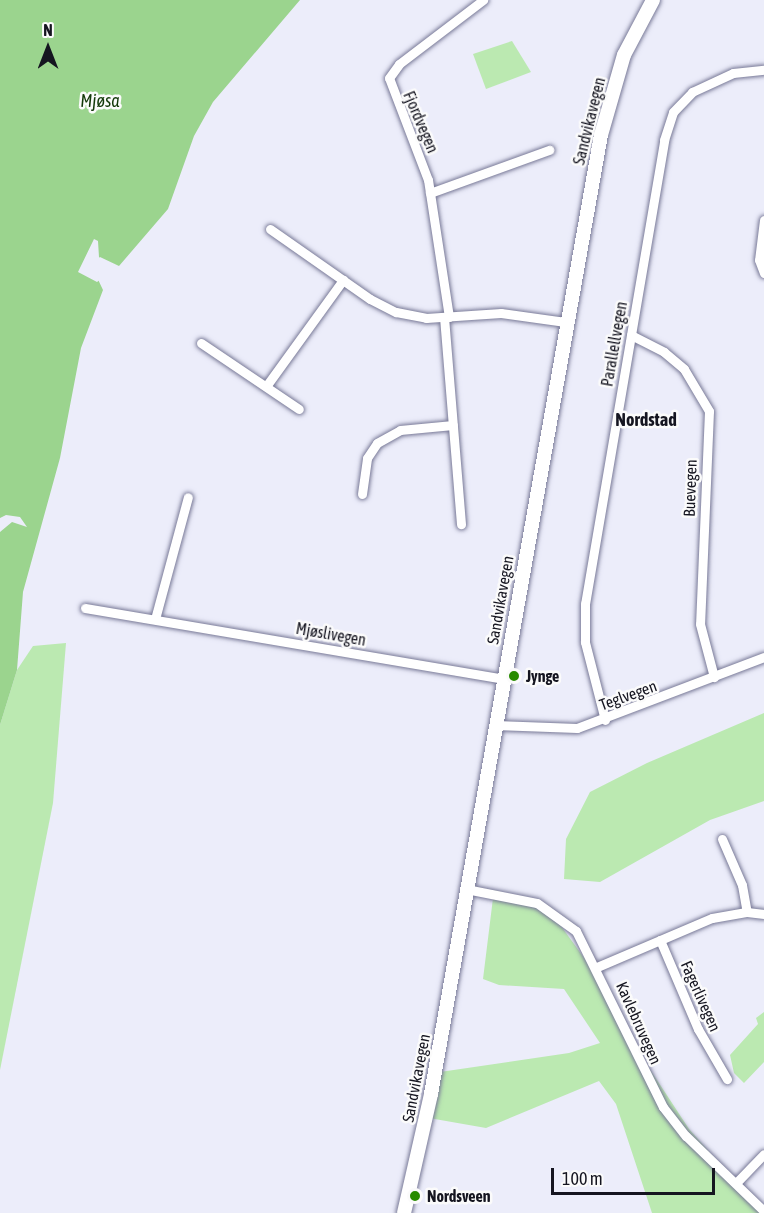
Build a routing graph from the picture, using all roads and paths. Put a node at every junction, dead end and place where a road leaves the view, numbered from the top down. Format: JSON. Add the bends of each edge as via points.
{"nodes":[{"id":1,"x":483,"y":0,"type":"edge"},
{"id":2,"x":653,"y":0,"type":"edge"},
{"id":3,"x":764,"y":70,"type":"edge"},
{"id":4,"x":549,"y":150,"type":"dead end"},
{"id":5,"x":430,"y":193,"type":"junction"},
{"id":6,"x":764,"y":220,"type":"edge"},
{"id":7,"x":270,"y":229,"type":"dead end"},
{"id":8,"x":764,"y":273,"type":"edge"},
{"id":9,"x":344,"y":280,"type":"junction"},
{"id":10,"x":447,"y":317,"type":"junction"},
{"id":11,"x":565,"y":322,"type":"junction"},
{"id":12,"x":631,"y":335,"type":"junction"},
{"id":13,"x":201,"y":343,"type":"dead end"},
{"id":14,"x":267,"y":386,"type":"junction"},
{"id":15,"x":299,"y":409,"type":"dead end"},
{"id":16,"x":453,"y":425,"type":"junction"},
{"id":17,"x":362,"y":494,"type":"dead end"},
{"id":18,"x":188,"y":497,"type":"dead end"},
{"id":19,"x":461,"y":524,"type":"dead end"},
{"id":20,"x":85,"y":608,"type":"dead end"},
{"id":21,"x":155,"y":620,"type":"junction"},
{"id":22,"x":764,"y":657,"type":"edge"},
{"id":23,"x":714,"y":677,"type":"junction"},
{"id":24,"x":503,"y":678,"type":"junction"},
{"id":25,"x":605,"y":720,"type":"junction"},
{"id":26,"x":495,"y":725,"type":"junction"},
{"id":27,"x":722,"y":839,"type":"dead end"},
{"id":28,"x":466,"y":889,"type":"junction"},
{"id":29,"x":747,"y":912,"type":"junction"},
{"id":30,"x":764,"y":914,"type":"edge"},
{"id":31,"x":660,"y":940,"type":"junction"},
{"id":32,"x":597,"y":967,"type":"junction"},
{"id":33,"x":726,"y":1059,"type":"dead end"},
{"id":34,"x":716,"y":1064,"type":"junction"},
{"id":35,"x":727,"y":1079,"type":"dead end"},
{"id":36,"x":764,"y":1154,"type":"edge"},
{"id":37,"x":736,"y":1183,"type":"junction"},
{"id":38,"x":764,"y":1211,"type":"edge"},
{"id":39,"x":404,"y":1213,"type":"edge"}],
"edges":[{"from":1,"to":5,"type":"street","name":"Fjordvegen","via":[[399,64],[389,78],[416,141]]},
{"from":2,"to":11,"type":"main road","name":"Sandvikavegen","via":[[624,55],[609,102]]},
{"from":3,"to":12,"type":"street","name":"Parallellvegen","via":[[733,73],[709,82],[673,112],[664,140]]},
{"from":4,"to":5,"type":"street"},
{"from":5,"to":10,"type":"street","name":"Fjordvegen"},
{"from":6,"to":8,"type":"street","via":[[759,260]]},
{"from":7,"to":9,"type":"street"},
{"from":9,"to":10,"type":"street","via":[[396,312]]},
{"from":9,"to":14,"type":"street"},
{"from":10,"to":11,"type":"street","via":[[501,313]]},
{"from":10,"to":16,"type":"street","name":"Fjordvegen"},
{"from":11,"to":24,"type":"main road","name":"Sandvikavegen"},
{"from":12,"to":23,"type":"street","name":"Buevegen","via":[[664,352],[684,369],[709,411],[700,624]]},
{"from":12,"to":25,"type":"street","name":"Parallellvegen","via":[[585,604],[585,642]]},
{"from":13,"to":14,"type":"street"},
{"from":14,"to":15,"type":"street"},
{"from":16,"to":17,"type":"street","via":[[400,430],[377,443],[367,458]]},
{"from":16,"to":19,"type":"street","name":"Fjordvegen"},
{"from":18,"to":21,"type":"street"},
{"from":20,"to":21,"type":"street","name":"Mjøslivegen"},
{"from":21,"to":24,"type":"street","name":"Mjøslivegen"},
{"from":22,"to":23,"type":"street","name":"Teglvegen"},
{"from":23,"to":25,"type":"street","name":"Teglvegen"},
{"from":24,"to":26,"type":"main road","name":"Sandvikavegen"},
{"from":25,"to":26,"type":"street","name":"Teglvegen","via":[[557,730]]},
{"from":26,"to":28,"type":"main road","name":"Sandvikavegen"},
{"from":27,"to":29,"type":"street","via":[[742,885]]},
{"from":28,"to":32,"type":"street","name":"Kavlebruvegen","via":[[526,899],[555,912],[576,931]]},
{"from":28,"to":39,"type":"main road","name":"Sandvikavegen","via":[[431,1094]]},
{"from":29,"to":30,"type":"street"},
{"from":29,"to":31,"type":"street","via":[[712,918]]},
{"from":31,"to":32,"type":"street"},
{"from":31,"to":34,"type":"street","name":"Fagerlivegen"},
{"from":32,"to":37,"type":"street","name":"Kavlebruvegen","via":[[659,1100],[686,1136]]},
{"from":33,"to":34,"type":"street"},
{"from":34,"to":35,"type":"street","name":"Fagerlivegen"},
{"from":36,"to":37,"type":"street"},
{"from":37,"to":38,"type":"street","name":"Kavlebruvegen"}]}
